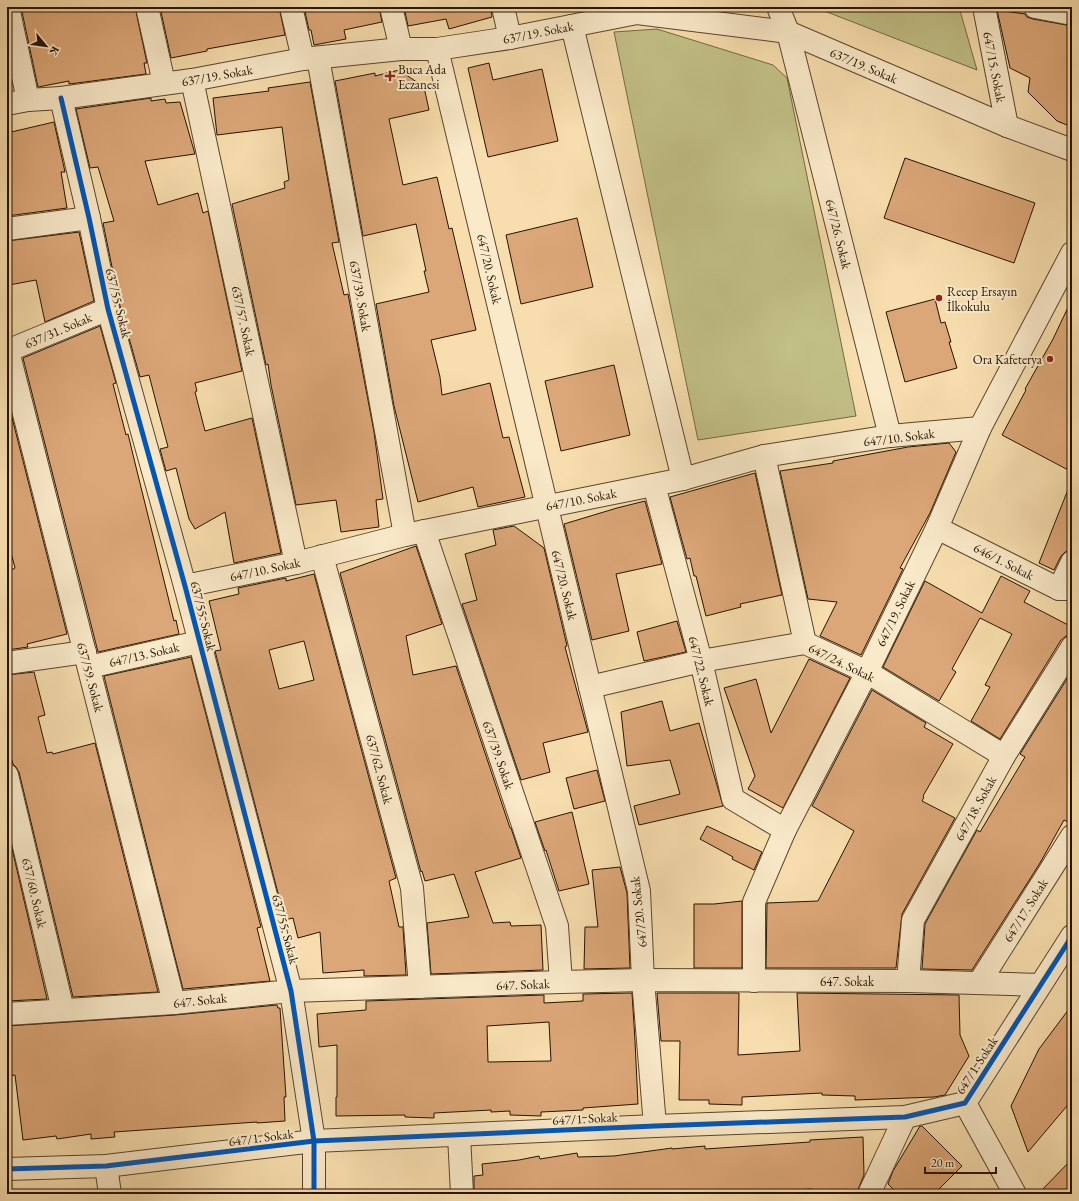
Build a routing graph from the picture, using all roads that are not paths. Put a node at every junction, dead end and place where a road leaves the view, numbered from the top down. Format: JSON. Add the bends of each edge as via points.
{"nodes":[{"id":1,"x":8,"y":7,"type":"edge"},
{"id":2,"x":147,"y":7,"type":"edge"},
{"id":3,"x":291,"y":7,"type":"edge"},
{"id":4,"x":391,"y":7,"type":"edge"},
{"id":5,"x":503,"y":7,"type":"edge"},
{"id":6,"x":778,"y":7,"type":"edge"},
{"id":7,"x":984,"y":7,"type":"edge"},
{"id":8,"x":1035,"y":7,"type":"edge"},
{"id":9,"x":636,"y":10,"type":"edge"},
{"id":10,"x":1072,"y":14,"type":"edge"},
{"id":11,"x":572,"y":26,"type":"junction"},
{"id":12,"x":788,"y":32,"type":"junction"},
{"id":13,"x":510,"y":38,"type":"junction"},
{"id":14,"x":401,"y":49,"type":"junction"},
{"id":15,"x":437,"y":49,"type":"junction"},
{"id":16,"x":311,"y":58,"type":"junction"},
{"id":17,"x":192,"y":80,"type":"junction"},
{"id":18,"x":164,"y":83,"type":"junction"},
{"id":19,"x":60,"y":98,"type":"junction"},
{"id":20,"x":28,"y":100,"type":"junction"},
{"id":21,"x":7,"y":104,"type":"edge"},
{"id":22,"x":1007,"y":126,"type":"junction"},
{"id":23,"x":1072,"y":150,"type":"edge"},
{"id":24,"x":89,"y":218,"type":"junction"},
{"id":25,"x":7,"y":229,"type":"edge"},
{"id":26,"x":1072,"y":253,"type":"edge"},
{"id":27,"x":108,"y":309,"type":"junction"},
{"id":28,"x":7,"y":351,"type":"edge"},
{"id":29,"x":980,"y":428,"type":"junction"},
{"id":30,"x":890,"y":436,"type":"junction"},
{"id":31,"x":764,"y":456,"type":"junction"},
{"id":32,"x":683,"y":479,"type":"junction"},
{"id":33,"x":654,"y":485,"type":"junction"},
{"id":34,"x":546,"y":507,"type":"junction"},
{"id":35,"x":937,"y":528,"type":"junction"},
{"id":36,"x":414,"y":533,"type":"junction"},
{"id":37,"x":322,"y":556,"type":"junction"},
{"id":38,"x":1072,"y":562,"type":"edge"},
{"id":39,"x":296,"y":563,"type":"junction"},
{"id":40,"x":185,"y":586,"type":"junction"},
{"id":41,"x":1066,"y":589,"type":"edge"},
{"id":42,"x":199,"y":642,"type":"junction"},
{"id":43,"x":805,"y":644,"type":"junction"},
{"id":44,"x":1072,"y":647,"type":"edge"},
{"id":45,"x":87,"y":659,"type":"junction"},
{"id":46,"x":700,"y":661,"type":"junction"},
{"id":47,"x":7,"y":663,"type":"edge"},
{"id":48,"x":867,"y":672,"type":"junction"},
{"id":49,"x":590,"y":687,"type":"junction"},
{"id":50,"x":1004,"y":756,"type":"junction"},
{"id":51,"x":7,"y":775,"type":"edge"},
{"id":52,"x":786,"y":830,"type":"junction"},
{"id":53,"x":1072,"y":836,"type":"edge"},
{"id":54,"x":1072,"y":936,"type":"edge"},
{"id":55,"x":643,"y":980,"type":"junction"},
{"id":56,"x":754,"y":981,"type":"junction"},
{"id":57,"x":908,"y":981,"type":"junction"},
{"id":58,"x":561,"y":982,"type":"junction"},
{"id":59,"x":979,"y":983,"type":"junction"},
{"id":60,"x":1040,"y":985,"type":"junction"},
{"id":61,"x":420,"y":987,"type":"junction"},
{"id":62,"x":291,"y":991,"type":"junction"},
{"id":63,"x":174,"y":1003,"type":"junction"},
{"id":64,"x":63,"y":1010,"type":"junction"},
{"id":65,"x":7,"y":1014,"type":"edge"},
{"id":66,"x":965,"y":1103,"type":"junction"},
{"id":67,"x":905,"y":1117,"type":"junction"},
{"id":68,"x":655,"y":1126,"type":"junction"},
{"id":69,"x":459,"y":1135,"type":"junction"},
{"id":70,"x":314,"y":1141,"type":"junction"},
{"id":71,"x":106,"y":1166,"type":"junction"},
{"id":72,"x":7,"y":1169,"type":"edge"},
{"id":73,"x":872,"y":1193,"type":"edge"},
{"id":74,"x":110,"y":1194,"type":"edge"},
{"id":75,"x":314,"y":1194,"type":"edge"},
{"id":76,"x":462,"y":1194,"type":"edge"},
{"id":77,"x":1015,"y":1194,"type":"edge"}],
"edges":[{"from":1,"to":20,"type":"street"},
{"from":2,"to":18,"type":"street"},
{"from":3,"to":16,"type":"street","name":"637/39. Sokak"},
{"from":4,"to":14,"type":"street"},
{"from":5,"to":13,"type":"street"},
{"from":6,"to":12,"type":"street","name":"647/26. Sokak"},
{"from":7,"to":22,"type":"street","name":"647/15. Sokak"},
{"from":8,"to":10,"type":"street"},
{"from":9,"to":11,"type":"street","name":"637/19. Sokak"},
{"from":9,"to":12,"type":"street","name":"637/19. Sokak"},
{"from":11,"to":13,"type":"street","name":"637/19. Sokak"},
{"from":11,"to":32,"type":"street"},
{"from":12,"to":22,"type":"street","name":"637/19. Sokak"},
{"from":12,"to":30,"type":"street","name":"647/26. Sokak"},
{"from":13,"to":15,"type":"street","name":"637/19. Sokak"},
{"from":14,"to":15,"type":"street","name":"637/19. Sokak"},
{"from":14,"to":16,"type":"street","name":"637/19. Sokak"},
{"from":15,"to":34,"type":"street","name":"647/20. Sokak"},
{"from":16,"to":17,"type":"street","name":"637/19. Sokak"},
{"from":16,"to":36,"type":"street","name":"637/39. Sokak"},
{"from":17,"to":18,"type":"street","name":"637/19. Sokak"},
{"from":17,"to":39,"type":"street","name":"637/57. Sokak"},
{"from":18,"to":19,"type":"street","name":"637/19. Sokak"},
{"from":19,"to":20,"type":"street","name":"637/19. Sokak"},
{"from":19,"to":24,"type":"street","name":"637/55. Sokak"},
{"from":20,"to":21,"type":"street","name":"637/19. Sokak"},
{"from":22,"to":23,"type":"street","name":"637/19. Sokak"},
{"from":24,"to":25,"type":"street"},
{"from":24,"to":27,"type":"street","name":"637/55. Sokak"},
{"from":26,"to":29,"type":"street","name":"647/19. Sokak"},
{"from":27,"to":28,"type":"street","name":"637/31. Sokak"},
{"from":27,"to":40,"type":"street","name":"637/55. Sokak"},
{"from":28,"to":45,"type":"street","name":"637/59. Sokak"},
{"from":29,"to":30,"type":"street","name":"647/10. Sokak"},
{"from":29,"to":35,"type":"street","name":"647/19. Sokak"},
{"from":30,"to":31,"type":"street","name":"647/10. Sokak"},
{"from":31,"to":32,"type":"street","name":"647/10. Sokak"},
{"from":31,"to":43,"type":"street"},
{"from":32,"to":33,"type":"street","name":"647/10. Sokak"},
{"from":33,"to":34,"type":"street","name":"647/10. Sokak"},
{"from":33,"to":46,"type":"street","name":"647/22. Sokak"},
{"from":34,"to":36,"type":"street","name":"647/10. Sokak"},
{"from":34,"to":49,"type":"street","name":"647/20. Sokak"},
{"from":35,"to":41,"type":"street","name":"646/1. Sokak"},
{"from":35,"to":48,"type":"street","name":"647/19. Sokak"},
{"from":36,"to":37,"type":"street","name":"647/10. Sokak"},
{"from":36,"to":58,"type":"street","name":"637/39. Sokak","via":[[557,926]]},
{"from":37,"to":39,"type":"street","name":"647/10. Sokak"},
{"from":37,"to":61,"type":"street","name":"637/62. Sokak","via":[[412,888]]},
{"from":38,"to":41,"type":"street"},
{"from":39,"to":40,"type":"street","name":"647/10. Sokak"},
{"from":40,"to":42,"type":"street","name":"637/55. Sokak"},
{"from":42,"to":45,"type":"street","name":"647/13. Sokak"},
{"from":42,"to":62,"type":"street","name":"637/55. Sokak"},
{"from":43,"to":46,"type":"street","name":"647/24. Sokak"},
{"from":43,"to":48,"type":"street","name":"647/24. Sokak"},
{"from":44,"to":50,"type":"street","name":"647/18. Sokak"},
{"from":45,"to":47,"type":"street","name":"647/13. Sokak"},
{"from":45,"to":63,"type":"street","name":"637/59. Sokak"},
{"from":46,"to":49,"type":"street","name":"647/24. Sokak"},
{"from":46,"to":52,"type":"street","name":"647/22. Sokak","via":[[733,799]]},
{"from":48,"to":50,"type":"street","name":"647/24. Sokak"},
{"from":48,"to":52,"type":"street","name":"647/19. Sokak"},
{"from":49,"to":55,"type":"street","name":"647/20. Sokak","via":[[638,891]]},
{"from":50,"to":57,"type":"street","name":"647/18. Sokak","via":[[913,920]]},
{"from":51,"to":64,"type":"street","name":"637/60. Sokak"},
{"from":52,"to":56,"type":"street","name":"647/19. Sokak","via":[[754,902]]},
{"from":53,"to":59,"type":"street","name":"647/17. Sokak"},
{"from":54,"to":60,"type":"street","name":"647/1. Sokak"},
{"from":55,"to":56,"type":"street","name":"647. Sokak"},
{"from":55,"to":58,"type":"street","name":"647. Sokak"},
{"from":55,"to":68,"type":"street","name":"647/20. Sokak"},
{"from":56,"to":57,"type":"street","name":"647. Sokak"},
{"from":57,"to":59,"type":"street","name":"647. Sokak"},
{"from":58,"to":61,"type":"street","name":"647. Sokak"},
{"from":59,"to":60,"type":"street","name":"647. Sokak"},
{"from":60,"to":66,"type":"street","name":"647/1. Sokak"},
{"from":61,"to":62,"type":"street","name":"647. Sokak"},
{"from":62,"to":63,"type":"street","name":"647. Sokak"},
{"from":62,"to":70,"type":"street","name":"637/55. Sokak"},
{"from":63,"to":64,"type":"street","name":"647. Sokak"},
{"from":64,"to":65,"type":"street","name":"647. Sokak"},
{"from":66,"to":67,"type":"street","name":"647/1. Sokak"},
{"from":66,"to":77,"type":"street"},
{"from":67,"to":68,"type":"street","name":"647/1. Sokak"},
{"from":67,"to":73,"type":"street"},
{"from":68,"to":69,"type":"street","name":"647/1. Sokak"},
{"from":69,"to":70,"type":"street","name":"647/1. Sokak"},
{"from":69,"to":76,"type":"street"},
{"from":70,"to":71,"type":"street","name":"647/1. Sokak"},
{"from":70,"to":75,"type":"street","name":"637/55. Sokak"},
{"from":71,"to":72,"type":"street","name":"647/1. Sokak"},
{"from":71,"to":74,"type":"street"}]}
